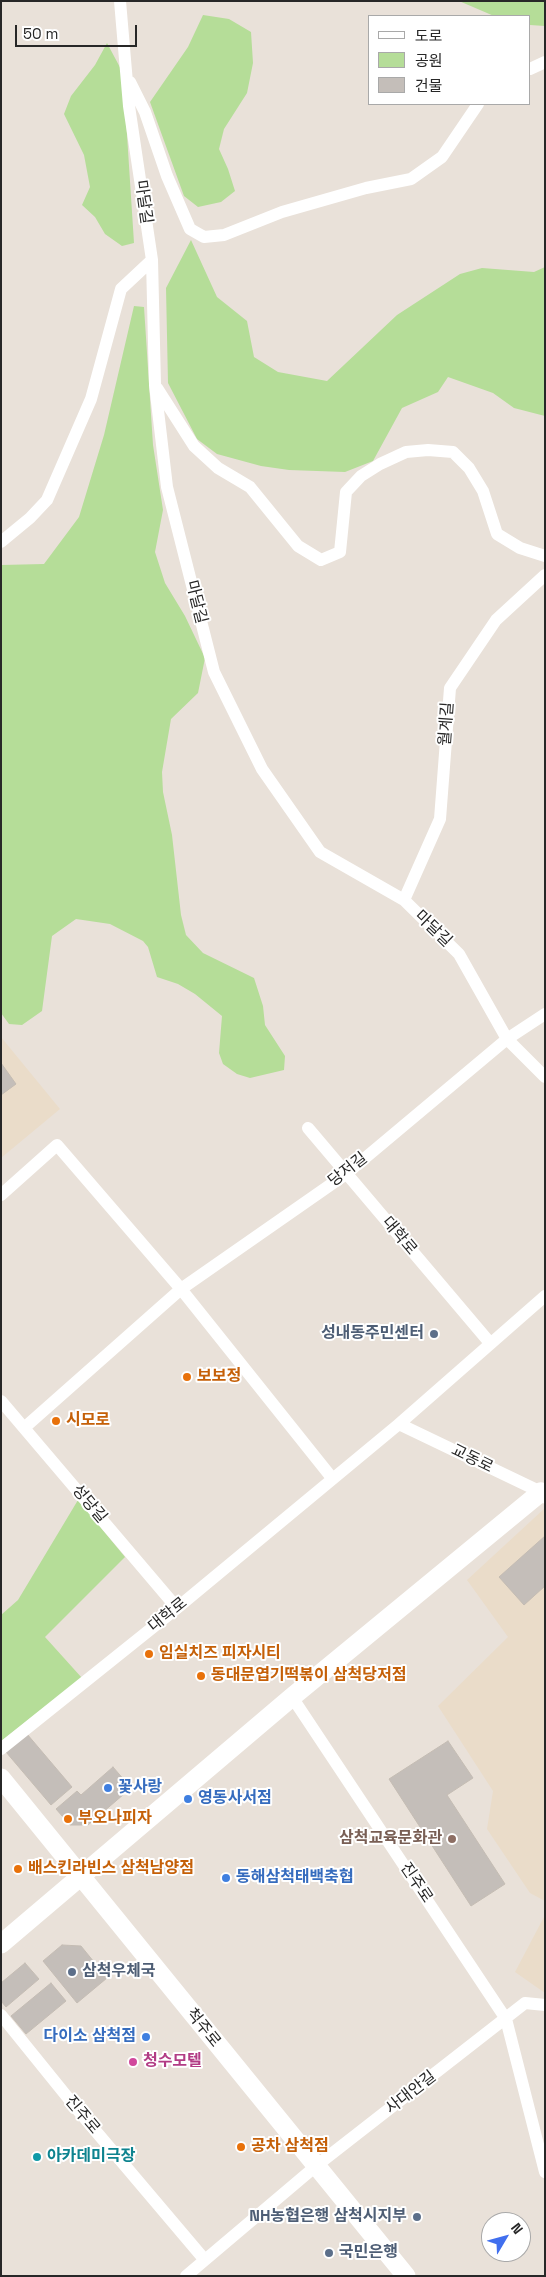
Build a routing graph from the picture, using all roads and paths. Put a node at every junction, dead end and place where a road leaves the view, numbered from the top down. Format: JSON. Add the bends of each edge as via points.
{"nodes":[{"id":1,"x":120,"y":1,"type":"edge"},
{"id":2,"x":545,"y":62,"type":"edge"},
{"id":3,"x":531,"y":69,"type":"edge"},
{"id":4,"x":127,"y":76,"type":"junction"},
{"id":5,"x":477,"y":105,"type":"edge"},
{"id":6,"x":152,"y":260,"type":"junction"},
{"id":7,"x":155,"y":385,"type":"junction"},
{"id":8,"x":1,"y":542,"type":"edge"},
{"id":9,"x":545,"y":556,"type":"edge"},
{"id":10,"x":545,"y":575,"type":"edge"},
{"id":11,"x":404,"y":900,"type":"junction"},
{"id":12,"x":545,"y":1014,"type":"edge"},
{"id":13,"x":507,"y":1039,"type":"junction"},
{"id":14,"x":545,"y":1077,"type":"edge"},
{"id":15,"x":308,"y":1128,"type":"dead end"},
{"id":16,"x":346,"y":1174,"type":"junction"},
{"id":17,"x":1,"y":1195,"type":"edge"},
{"id":18,"x":181,"y":1290,"type":"junction"},
{"id":19,"x":545,"y":1296,"type":"edge"},
{"id":20,"x":490,"y":1343,"type":"junction"},
{"id":21,"x":1,"y":1401,"type":"edge"},
{"id":22,"x":399,"y":1424,"type":"junction"},
{"id":23,"x":24,"y":1428,"type":"junction"},
{"id":24,"x":332,"y":1478,"type":"junction"},
{"id":25,"x":543,"y":1493,"type":"edge"},
{"id":26,"x":177,"y":1608,"type":"junction"},
{"id":27,"x":292,"y":1697,"type":"junction"},
{"id":28,"x":1,"y":1749,"type":"edge"},
{"id":29,"x":1,"y":1778,"type":"edge"},
{"id":30,"x":80,"y":1877,"type":"junction"},
{"id":31,"x":1,"y":1944,"type":"edge"},
{"id":32,"x":545,"y":2005,"type":"edge"},
{"id":33,"x":1,"y":2015,"type":"edge"},
{"id":34,"x":506,"y":2019,"type":"junction"},
{"id":35,"x":316,"y":2166,"type":"junction"},
{"id":36,"x":545,"y":2172,"type":"edge"},
{"id":37,"x":204,"y":2259,"type":"junction"},
{"id":38,"x":186,"y":2276,"type":"edge"},
{"id":39,"x":406,"y":2276,"type":"edge"}],
"edges":[{"from":1,"to":4,"type":"street","name":"마달길"},
{"from":2,"to":3,"type":"street"},
{"from":4,"to":5,"type":"street","via":[[145,112],[166,176],[190,229],[204,237],[224,235],[282,212],[411,178],[442,157]]},
{"from":4,"to":6,"type":"street","name":"마달길"},
{"from":6,"to":7,"type":"street","name":"마달길"},
{"from":6,"to":8,"type":"street","via":[[121,289],[91,399],[47,500]]},
{"from":7,"to":9,"type":"street","via":[[194,446],[218,468],[250,487],[298,546],[320,560],[340,552],[346,492],[361,476],[406,452],[428,450],[453,452],[469,468],[483,491],[497,534],[520,548]]},
{"from":7,"to":11,"type":"street","name":"마달길","via":[[167,487],[214,672],[262,769],[320,852]]},
{"from":10,"to":11,"type":"street","name":"월계길","via":[[496,620],[450,688],[440,819]]},
{"from":11,"to":13,"type":"street","name":"마달길","via":[[459,954]]},
{"from":12,"to":13,"type":"street","name":"당저길"},
{"from":13,"to":14,"type":"street","name":"마달길"},
{"from":13,"to":16,"type":"street","name":"당저길"},
{"from":15,"to":16,"type":"street","name":"대학로"},
{"from":16,"to":18,"type":"street","name":"당저길"},
{"from":16,"to":20,"type":"street","name":"대학로"},
{"from":17,"to":18,"type":"street","via":[[57,1145]]},
{"from":18,"to":23,"type":"street","name":"당저길"},
{"from":18,"to":24,"type":"street"},
{"from":19,"to":20,"type":"street","name":"대학로"},
{"from":20,"to":22,"type":"street","name":"대학로"},
{"from":21,"to":23,"type":"street","name":"성당길"},
{"from":22,"to":24,"type":"street","name":"대학로"},
{"from":22,"to":25,"type":"street","name":"교동로"},
{"from":23,"to":26,"type":"street","name":"성당길"},
{"from":24,"to":26,"type":"street","name":"대학로"},
{"from":25,"to":27,"type":"street"},
{"from":26,"to":28,"type":"street","name":"대학로"},
{"from":27,"to":30,"type":"street"},
{"from":27,"to":34,"type":"street","name":"진주로"},
{"from":29,"to":30,"type":"street","name":"척주로"},
{"from":30,"to":31,"type":"street"},
{"from":30,"to":35,"type":"street","name":"척주로"},
{"from":32,"to":34,"type":"street","name":"사대안길","via":[[525,2003]]},
{"from":33,"to":37,"type":"street","name":"진주로"},
{"from":34,"to":35,"type":"street","name":"사대안길"},
{"from":34,"to":36,"type":"street"},
{"from":35,"to":37,"type":"street","name":"사대안길"},
{"from":35,"to":39,"type":"street","name":"척주로"},
{"from":37,"to":38,"type":"street","name":"사대안길"}]}
